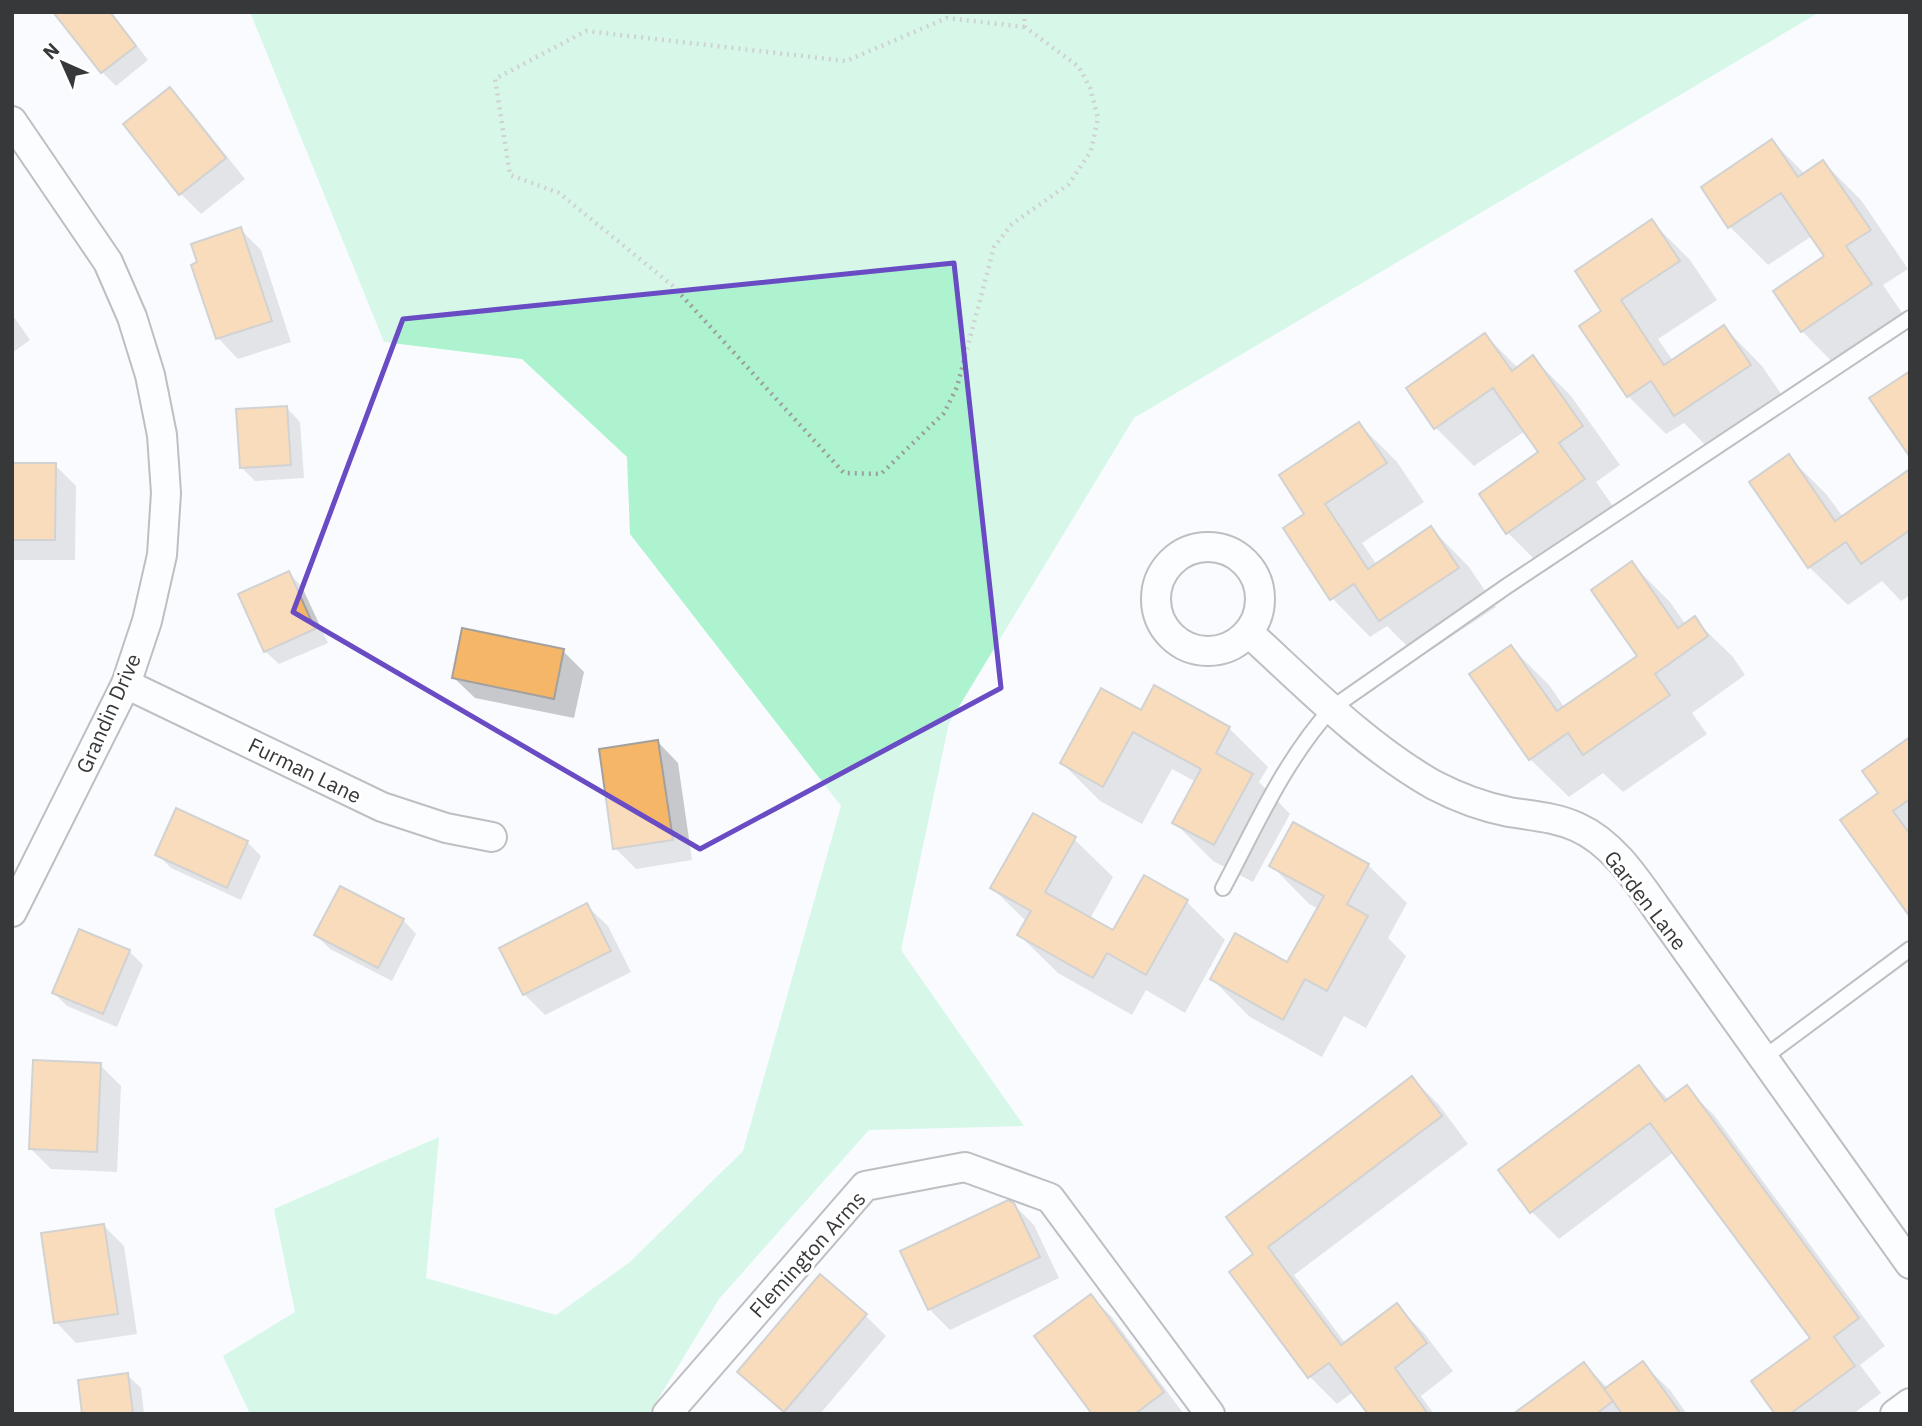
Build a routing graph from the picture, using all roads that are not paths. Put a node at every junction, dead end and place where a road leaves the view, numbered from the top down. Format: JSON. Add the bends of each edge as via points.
{"nodes":[{"id":1,"x":18,"y":139,"type":"edge"},
{"id":2,"x":1910,"y":318,"type":"edge"},
{"id":3,"x":1249,"y":633,"type":"dead end"},
{"id":4,"x":125,"y":684,"type":"junction"},
{"id":5,"x":1332,"y":708,"type":"junction"},
{"id":6,"x":492,"y":837,"type":"dead end"},
{"id":7,"x":1223,"y":888,"type":"dead end"},
{"id":8,"x":12,"y":912,"type":"edge"},
{"id":9,"x":1910,"y":949,"type":"edge"},
{"id":10,"x":1762,"y":1059,"type":"junction"},
{"id":11,"x":1910,"y":1264,"type":"edge"},
{"id":12,"x":1910,"y":1403,"type":"edge"},
{"id":13,"x":667,"y":1414,"type":"edge"},
{"id":14,"x":1210,"y":1414,"type":"edge"},
{"id":15,"x":1895,"y":1414,"type":"edge"}],
"edges":[{"from":1,"to":4,"type":"street","name":"Grandin Drive","via":[[108,262],[132,317],[162,435],[166,493],[162,555],[147,621]]},
{"from":2,"to":5,"type":"lane"},
{"from":3,"to":5,"type":"street","name":"Garden Lane"},
{"from":4,"to":6,"type":"street","name":"Furman Lane","via":[[382,807]]},
{"from":4,"to":8,"type":"street","name":"Grandin Drive"},
{"from":5,"to":7,"type":"lane","via":[[1291,761]]},
{"from":5,"to":10,"type":"street","name":"Garden Lane","via":[[1402,765],[1437,786],[1470,801],[1578,827],[1604,845],[1628,869]]},
{"from":9,"to":10,"type":"lane"},
{"from":10,"to":11,"type":"street","name":"Garden Lane"},
{"from":12,"to":15,"type":"street"},
{"from":13,"to":14,"type":"street","name":"Flemington Arms","via":[[865,1186],[965,1167],[1050,1198]]}]}
